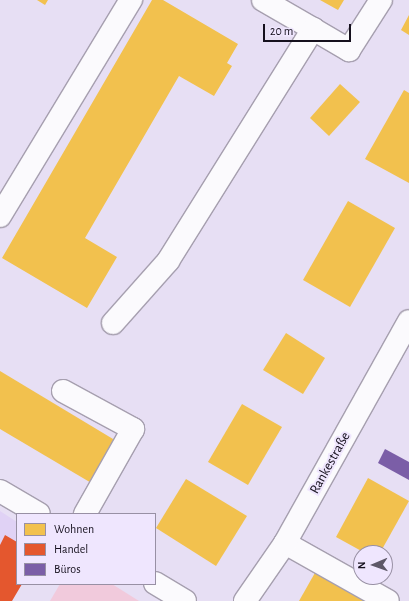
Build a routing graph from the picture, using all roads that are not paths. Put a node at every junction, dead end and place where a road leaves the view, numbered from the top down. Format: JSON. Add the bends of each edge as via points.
{"nodes":[{"id":1,"x":131,"y":0,"type":"edge"},
{"id":2,"x":264,"y":0,"type":"edge"},
{"id":3,"x":381,"y":0,"type":"edge"},
{"id":4,"x":314,"y":29,"type":"junction"},
{"id":5,"x":0,"y":216,"type":"edge"},
{"id":6,"x":409,"y":321,"type":"edge"},
{"id":7,"x":113,"y":322,"type":"dead end"},
{"id":8,"x":63,"y":391,"type":"dead end"},
{"id":9,"x":0,"y":491,"type":"edge"},
{"id":10,"x":37,"y":513,"type":"edge"},
{"id":11,"x":86,"y":513,"type":"edge"},
{"id":12,"x":284,"y":543,"type":"junction"},
{"id":13,"x":156,"y":584,"type":"edge"},
{"id":14,"x":185,"y":601,"type":"edge"},
{"id":15,"x":245,"y":601,"type":"edge"},
{"id":16,"x":388,"y":601,"type":"edge"}],
"edges":[{"from":1,"to":5,"type":"street"},
{"from":2,"to":4,"type":"street"},
{"from":3,"to":4,"type":"street","via":[[349,50]]},
{"from":4,"to":7,"type":"street","via":[[168,261]]},
{"from":6,"to":12,"type":"street","name":"Rankestraße"},
{"from":8,"to":11,"type":"street","via":[[133,429]]},
{"from":9,"to":10,"type":"street"},
{"from":12,"to":15,"type":"street","name":"Rankestraße"},
{"from":12,"to":16,"type":"street"},
{"from":13,"to":14,"type":"street"}]}
